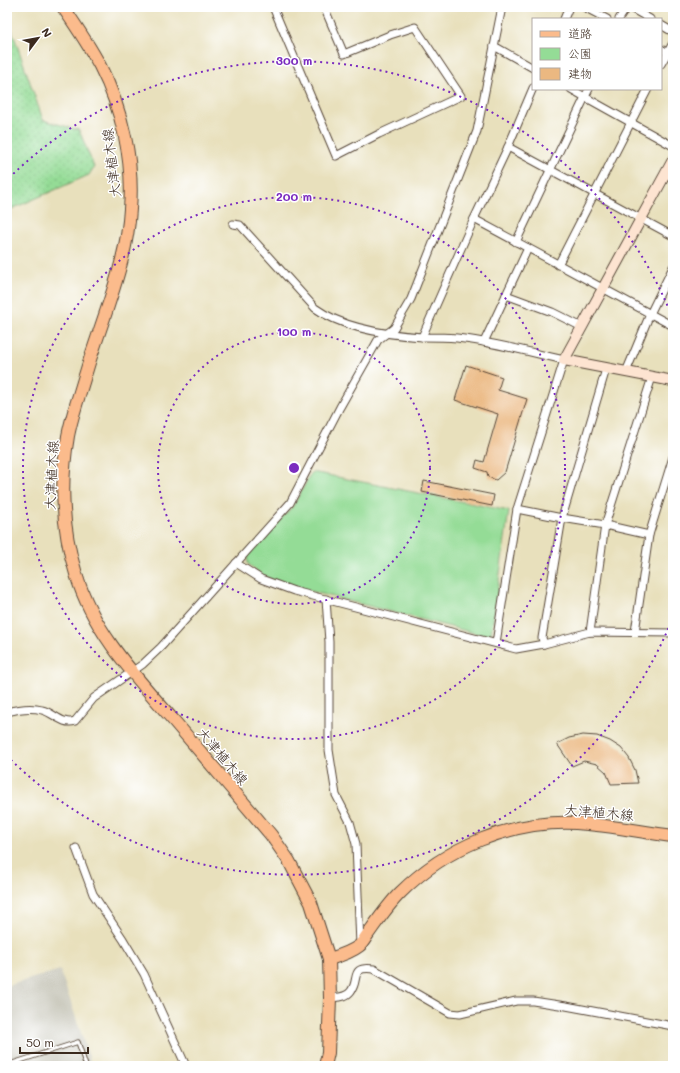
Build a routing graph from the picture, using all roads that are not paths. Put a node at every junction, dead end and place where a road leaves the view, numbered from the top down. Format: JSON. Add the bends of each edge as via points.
{"nodes":[{"id":1,"x":63,"y":7,"type":"edge"},
{"id":2,"x":273,"y":7,"type":"edge"},
{"id":3,"x":324,"y":7,"type":"edge"},
{"id":4,"x":502,"y":7,"type":"edge"},
{"id":5,"x":569,"y":7,"type":"edge"},
{"id":6,"x":584,"y":7,"type":"edge"},
{"id":7,"x":628,"y":7,"type":"edge"},
{"id":8,"x":564,"y":18,"type":"edge"},
{"id":9,"x":605,"y":18,"type":"edge"},
{"id":10,"x":620,"y":18,"type":"edge"},
{"id":11,"x":648,"y":18,"type":"edge"},
{"id":12,"x":662,"y":26,"type":"edge"},
{"id":13,"x":673,"y":32,"type":"edge"},
{"id":14,"x":673,"y":43,"type":"edge"},
{"id":15,"x":494,"y":46,"type":"junction"},
{"id":16,"x":667,"y":52,"type":"edge"},
{"id":17,"x":662,"y":62,"type":"edge"},
{"id":18,"x":532,"y":67,"type":"edge"},
{"id":19,"x":532,"y":90,"type":"edge"},
{"id":20,"x":573,"y":90,"type":"edge"},
{"id":21,"x":588,"y":90,"type":"edge"},
{"id":22,"x":647,"y":90,"type":"edge"},
{"id":23,"x":585,"y":97,"type":"junction"},
{"id":24,"x":630,"y":122,"type":"junction"},
{"id":25,"x":673,"y":146,"type":"edge"},
{"id":26,"x":508,"y":147,"type":"junction"},
{"id":27,"x":673,"y":160,"type":"edge"},
{"id":28,"x":551,"y":170,"type":"junction"},
{"id":29,"x":594,"y":194,"type":"junction"},
{"id":30,"x":474,"y":219,"type":"junction"},
{"id":31,"x":641,"y":220,"type":"junction"},
{"id":32,"x":233,"y":224,"type":"dead end"},
{"id":33,"x":673,"y":236,"type":"edge"},
{"id":34,"x":516,"y":242,"type":"junction"},
{"id":35,"x":528,"y":248,"type":"junction"},
{"id":36,"x":558,"y":265,"type":"junction"},
{"id":37,"x":673,"y":267,"type":"edge"},
{"id":38,"x":602,"y":289,"type":"junction"},
{"id":39,"x":506,"y":295,"type":"junction"},
{"id":40,"x":650,"y":314,"type":"junction"},
{"id":41,"x":673,"y":326,"type":"edge"},
{"id":42,"x":582,"y":327,"type":"junction"},
{"id":43,"x":387,"y":334,"type":"junction"},
{"id":44,"x":422,"y":337,"type":"junction"},
{"id":45,"x":484,"y":342,"type":"junction"},
{"id":46,"x":564,"y":360,"type":"junction"},
{"id":47,"x":606,"y":369,"type":"junction"},
{"id":48,"x":626,"y":372,"type":"junction"},
{"id":49,"x":652,"y":377,"type":"junction"},
{"id":50,"x":673,"y":381,"type":"edge"},
{"id":51,"x":673,"y":457,"type":"edge"},
{"id":52,"x":517,"y":509,"type":"junction"},
{"id":53,"x":562,"y":518,"type":"junction"},
{"id":54,"x":605,"y":525,"type":"junction"},
{"id":55,"x":649,"y":535,"type":"junction"},
{"id":56,"x":236,"y":563,"type":"junction"},
{"id":57,"x":326,"y":599,"type":"junction"},
{"id":58,"x":590,"y":632,"type":"junction"},
{"id":59,"x":635,"y":632,"type":"junction"},
{"id":60,"x":673,"y":633,"type":"edge"},
{"id":61,"x":496,"y":643,"type":"junction"},
{"id":62,"x":544,"y":644,"type":"junction"},
{"id":63,"x":132,"y":672,"type":"junction"},
{"id":64,"x":7,"y":712,"type":"edge"},
{"id":65,"x":673,"y":836,"type":"edge"},
{"id":66,"x":76,"y":848,"type":"dead end"},
{"id":67,"x":360,"y":945,"type":"junction"},
{"id":68,"x":329,"y":959,"type":"junction"},
{"id":69,"x":330,"y":998,"type":"junction"},
{"id":70,"x":673,"y":1026,"type":"edge"},
{"id":71,"x":7,"y":1065,"type":"edge"},
{"id":72,"x":86,"y":1066,"type":"edge"},
{"id":73,"x":186,"y":1066,"type":"edge"},
{"id":74,"x":325,"y":1066,"type":"edge"}],
"edges":[{"from":1,"to":63,"type":"main road","name":"大津植木線","via":[[92,51],[114,98],[125,136],[131,188],[125,248],[68,433],[63,476],[64,519],[76,574],[85,598],[106,636]]},
{"from":2,"to":3,"type":"street","via":[[336,156],[461,96],[415,27],[344,54]]},
{"from":4,"to":15,"type":"street"},
{"from":5,"to":8,"type":"street"},
{"from":6,"to":9,"type":"street"},
{"from":7,"to":10,"type":"street"},
{"from":7,"to":11,"type":"street"},
{"from":12,"to":13,"type":"street"},
{"from":14,"to":16,"type":"street"},
{"from":15,"to":18,"type":"street"},
{"from":15,"to":43,"type":"street","via":[[477,131],[410,299],[394,328]]},
{"from":16,"to":17,"type":"street"},
{"from":19,"to":26,"type":"street"},
{"from":20,"to":23,"type":"street"},
{"from":21,"to":23,"type":"street"},
{"from":22,"to":24,"type":"street"},
{"from":23,"to":24,"type":"street"},
{"from":23,"to":28,"type":"street"},
{"from":24,"to":25,"type":"street"},
{"from":24,"to":29,"type":"street"},
{"from":26,"to":28,"type":"street"},
{"from":26,"to":30,"type":"street"},
{"from":27,"to":31,"type":"street"},
{"from":28,"to":29,"type":"street"},
{"from":28,"to":34,"type":"street"},
{"from":29,"to":31,"type":"street"},
{"from":29,"to":36,"type":"street"},
{"from":30,"to":34,"type":"street"},
{"from":30,"to":44,"type":"street"},
{"from":31,"to":33,"type":"street"},
{"from":31,"to":38,"type":"street"},
{"from":32,"to":43,"type":"street","via":[[240,225],[315,308],[326,316]]},
{"from":34,"to":35,"type":"street"},
{"from":35,"to":36,"type":"street"},
{"from":35,"to":39,"type":"street"},
{"from":36,"to":38,"type":"street"},
{"from":37,"to":40,"type":"street"},
{"from":38,"to":40,"type":"street"},
{"from":38,"to":42,"type":"street"},
{"from":39,"to":42,"type":"street","via":[[552,312]]},
{"from":39,"to":45,"type":"street"},
{"from":40,"to":41,"type":"street"},
{"from":40,"to":48,"type":"street"},
{"from":42,"to":46,"type":"street"},
{"from":43,"to":44,"type":"street"},
{"from":43,"to":56,"type":"street","via":[[378,340],[290,503]]},
{"from":44,"to":45,"type":"street"},
{"from":45,"to":46,"type":"street"},
{"from":46,"to":47,"type":"street"},
{"from":46,"to":52,"type":"street"},
{"from":47,"to":48,"type":"street"},
{"from":47,"to":53,"type":"street"},
{"from":48,"to":49,"type":"street"},
{"from":49,"to":50,"type":"street"},
{"from":49,"to":54,"type":"street"},
{"from":51,"to":55,"type":"street"},
{"from":52,"to":53,"type":"street"},
{"from":52,"to":61,"type":"street"},
{"from":53,"to":54,"type":"street"},
{"from":53,"to":62,"type":"street","via":[[542,638]]},
{"from":54,"to":55,"type":"street"},
{"from":54,"to":58,"type":"street"},
{"from":55,"to":59,"type":"street"},
{"from":56,"to":57,"type":"street","via":[[261,579]]},
{"from":56,"to":63,"type":"street","via":[[161,647]]},
{"from":57,"to":61,"type":"street"},
{"from":57,"to":67,"type":"street","via":[[330,750],[336,795],[350,822],[356,844]]},
{"from":58,"to":59,"type":"street"},
{"from":58,"to":62,"type":"street"},
{"from":59,"to":60,"type":"street"},
{"from":61,"to":62,"type":"street","via":[[516,649]]},
{"from":63,"to":64,"type":"street","via":[[94,698],[71,723],[44,710],[31,708]]},
{"from":63,"to":68,"type":"main road","name":"大津植木線","via":[[266,829],[289,861],[311,902]]},
{"from":65,"to":67,"type":"main road","name":"大津植木線","via":[[576,823],[510,830],[489,837],[442,859],[418,878],[400,894]]},
{"from":66,"to":73,"type":"street","via":[[93,894],[144,974]]},
{"from":67,"to":68,"type":"main road","name":"大津植木線"},
{"from":68,"to":69,"type":"main road","name":"大津植木線"},
{"from":69,"to":70,"type":"street","via":[[344,996],[351,991],[357,972],[364,968],[374,969],[450,1013],[460,1014],[516,1001],[533,1001]]},
{"from":69,"to":74,"type":"main road","name":"大津植木線","via":[[328,1053]]},
{"from":71,"to":72,"type":"lane","via":[[78,1042]]}]}
